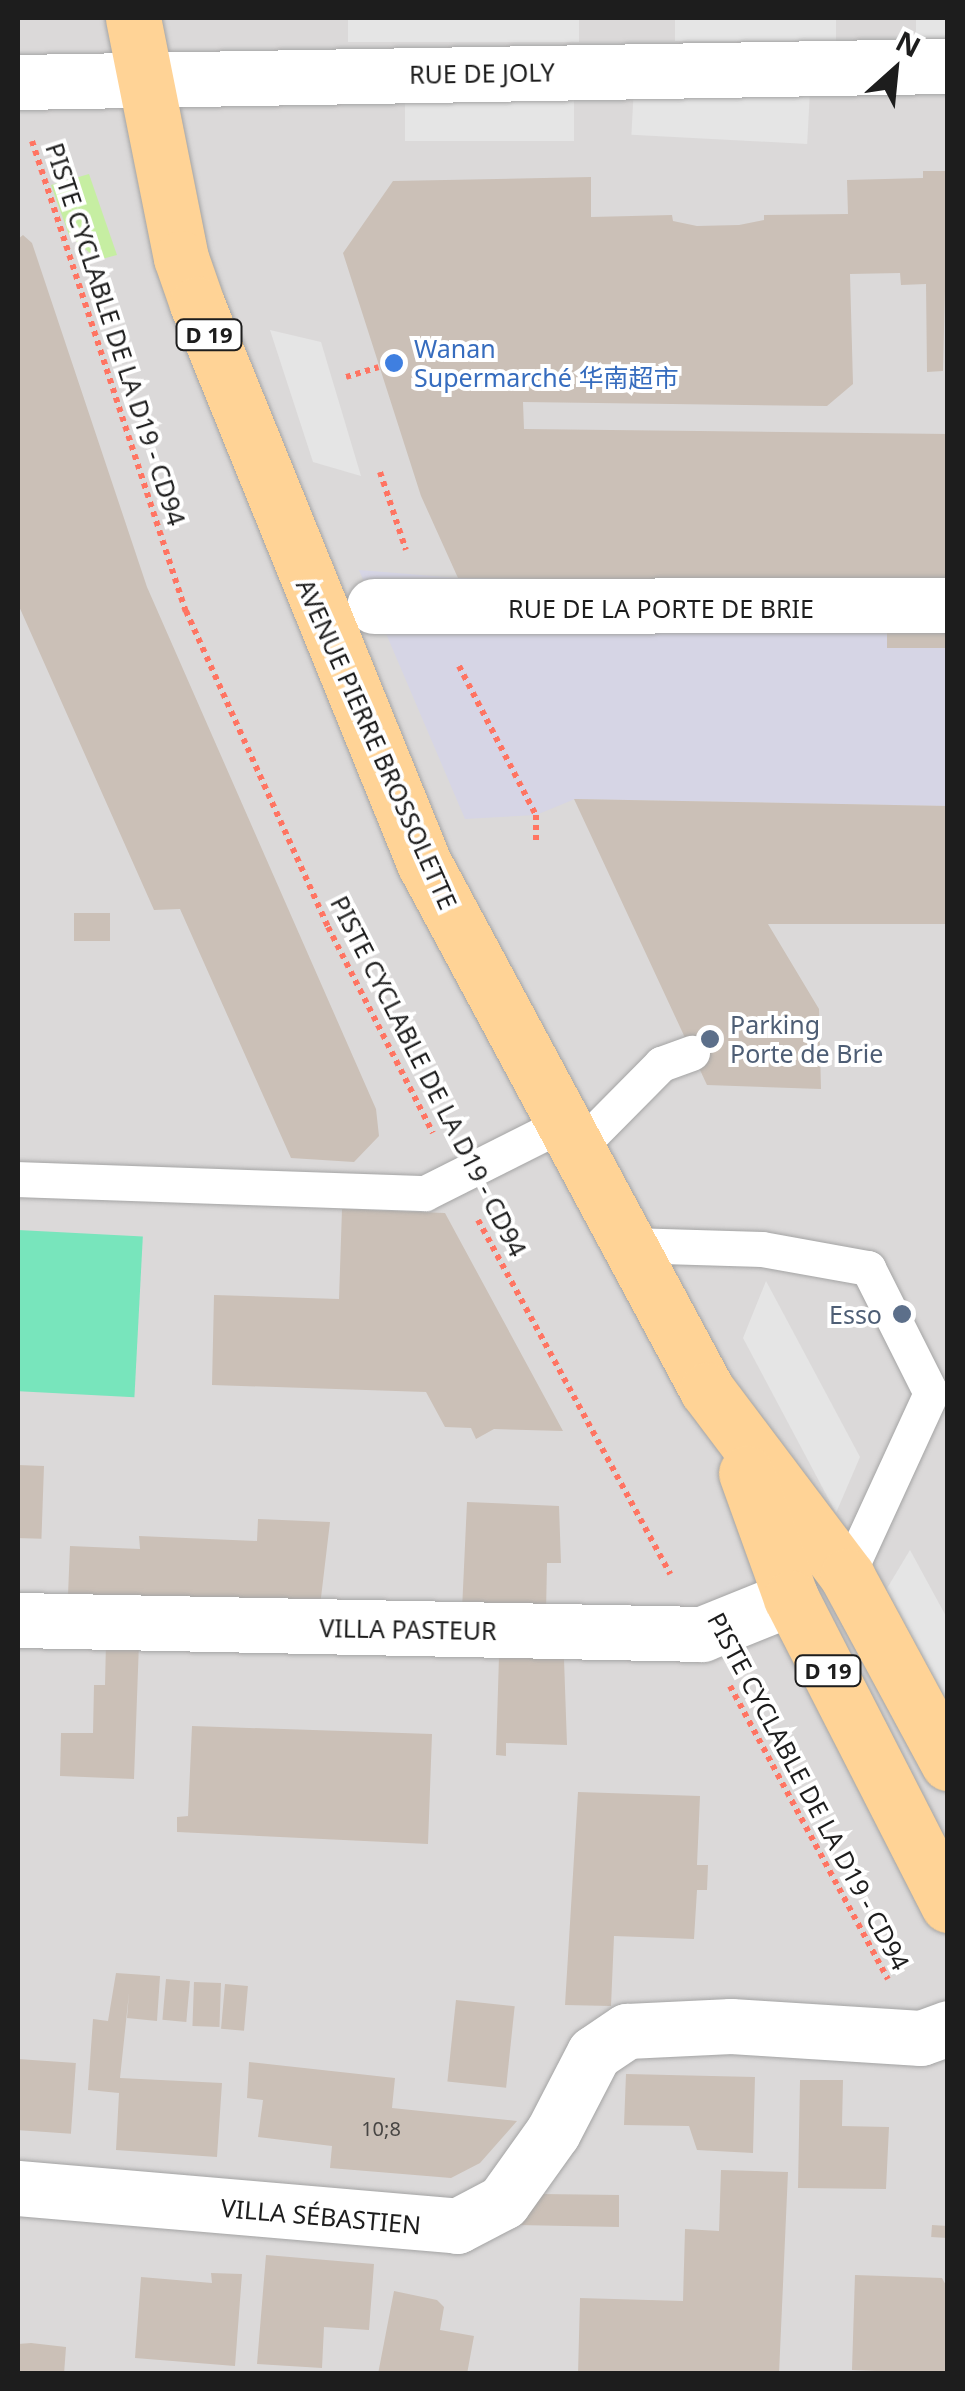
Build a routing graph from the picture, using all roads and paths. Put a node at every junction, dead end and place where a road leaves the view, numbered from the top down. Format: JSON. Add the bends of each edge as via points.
{"nodes":[{"id":1,"x":133,"y":18,"type":"edge"},
{"id":2,"x":948,"y":66,"type":"edge"},
{"id":3,"x":145,"y":80,"type":"junction"},
{"id":4,"x":24,"y":103,"type":"edge"},
{"id":5,"x":379,"y":366,"type":"dead end"},
{"id":6,"x":346,"y":377,"type":"dead end"},
{"id":7,"x":948,"y":605,"type":"edge"},
{"id":8,"x":374,"y":606,"type":"dead end"},
{"id":9,"x":692,"y":1052,"type":"dead end"},
{"id":10,"x":570,"y":1136,"type":"junction"},
{"id":11,"x":18,"y":1179,"type":"edge"},
{"id":12,"x":457,"y":1180,"type":"junction"},
{"id":13,"x":629,"y":1245,"type":"junction"},
{"id":14,"x":729,"y":1428,"type":"junction"},
{"id":15,"x":847,"y":1576,"type":"junction"},
{"id":16,"x":791,"y":1598,"type":"junction"},
{"id":17,"x":18,"y":1620,"type":"edge"},
{"id":18,"x":702,"y":1634,"type":"junction"},
{"id":19,"x":948,"y":1763,"type":"edge"},
{"id":20,"x":948,"y":1905,"type":"edge"},
{"id":21,"x":894,"y":1988,"type":"dead end"},
{"id":22,"x":948,"y":2028,"type":"edge"},
{"id":23,"x":18,"y":2188,"type":"edge"}],
"edges":[{"from":1,"to":3,"type":"main road","name":"AVENUE PIERRE BROSSOLETTE","number":"D 19"},
{"from":2,"to":3,"type":"street","name":"RUE DE JOLY"},
{"from":3,"to":4,"type":"street","name":"RUE DE JOLY"},
{"from":3,"to":10,"type":"main road","name":"AVENUE PIERRE BROSSOLETTE","number":"D 19","via":[[181,258],[328,640],[424,863]]},
{"from":4,"to":12,"type":"path","name":"PISTE CYCLABLE DE LA D19 - CD94","via":[[76,286],[186,612],[328,927]]},
{"from":5,"to":6,"type":"path"},
{"from":7,"to":8,"type":"street","name":"RUE DE LA PORTE DE BRIE"},
{"from":9,"to":10,"type":"lane","via":[[662,1064]]},
{"from":10,"to":12,"type":"lane"},
{"from":10,"to":13,"type":"main road","name":"AVENUE PIERRE BROSSOLETTE","number":"D 19"},
{"from":11,"to":12,"type":"lane","via":[[424,1193]]},
{"from":12,"to":18,"type":"path","name":"PISTE CYCLABLE DE LA D19 - CD94"},
{"from":13,"to":14,"type":"main road","name":"AVENUE PIERRE BROSSOLETTE","number":"D 19"},
{"from":13,"to":15,"type":"lane","via":[[762,1249],[868,1268],[931,1392]]},
{"from":14,"to":15,"type":"main road","name":"AVENUE PIERRE BROSSOLETTE","number":"D 19"},
{"from":14,"to":16,"type":"main road","name":"AVENUE PIERRE BROSSOLETTE","number":"D 19"},
{"from":15,"to":19,"type":"main road","name":"AVENUE PIERRE BROSSOLETTE","number":"D 19"},
{"from":16,"to":18,"type":"street","name":"VILLA PASTEUR"},
{"from":16,"to":20,"type":"main road","name":"AVENUE PIERRE BROSSOLETTE","number":"D 19"},
{"from":17,"to":18,"type":"street","name":"VILLA PASTEUR"},
{"from":18,"to":21,"type":"path","name":"PISTE CYCLABLE DE LA D19 - CD94"},
{"from":22,"to":23,"type":"street","name":"VILLA SÉBASTIEN","via":[[921,2038],[730,2026],[627,2031],[594,2053],[553,2132],[503,2202],[457,2226]]}]}
